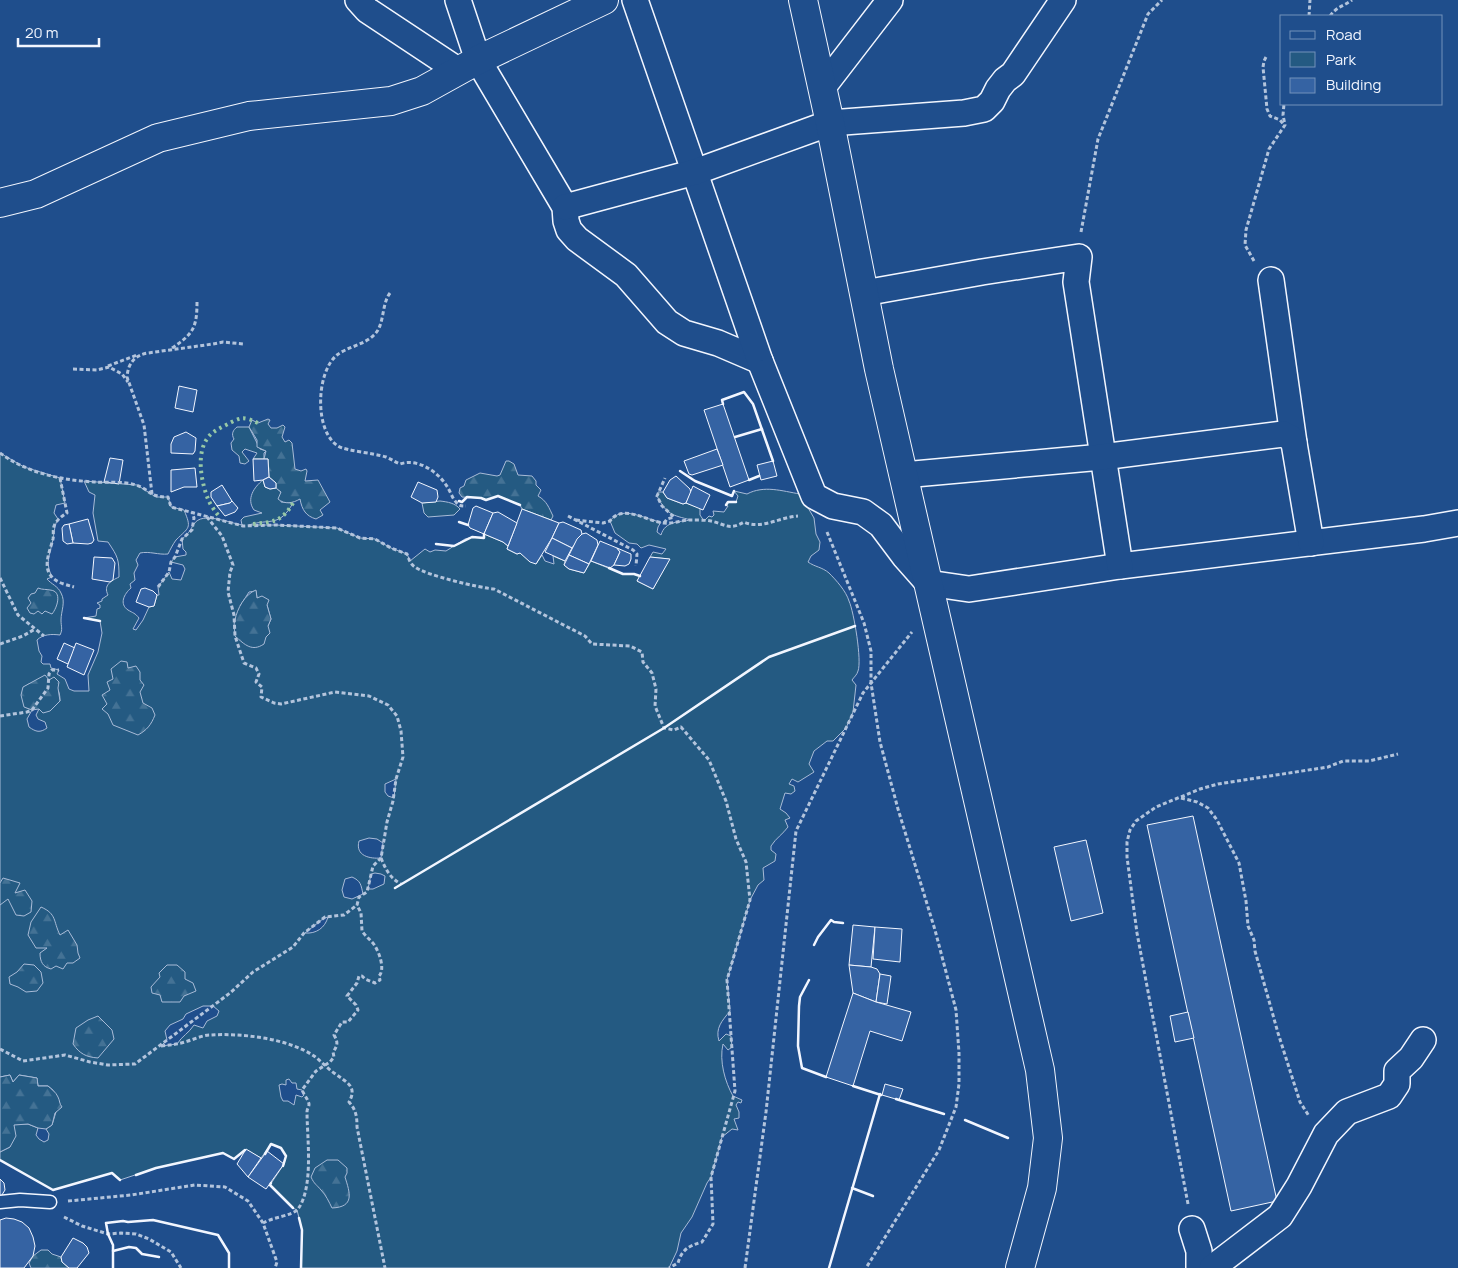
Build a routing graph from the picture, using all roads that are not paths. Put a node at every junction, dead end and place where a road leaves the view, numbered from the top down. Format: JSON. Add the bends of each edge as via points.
{"nodes":[{"id":1,"x":358,"y":0,"type":"edge"},
{"id":2,"x":458,"y":0,"type":"edge"},
{"id":3,"x":604,"y":0,"type":"edge"},
{"id":4,"x":635,"y":0,"type":"edge"},
{"id":5,"x":803,"y":0,"type":"edge"},
{"id":6,"x":890,"y":0,"type":"edge"},
{"id":7,"x":1063,"y":0,"type":"edge"},
{"id":8,"x":468,"y":65,"type":"junction"},
{"id":9,"x":822,"y":87,"type":"junction"},
{"id":10,"x":830,"y":123,"type":"junction"},
{"id":11,"x":695,"y":172,"type":"junction"},
{"id":12,"x":0,"y":203,"type":"edge"},
{"id":13,"x":565,"y":207,"type":"junction"},
{"id":14,"x":1270,"y":280,"type":"road end"},
{"id":15,"x":864,"y":293,"type":"junction"},
{"id":16,"x":760,"y":361,"type":"junction"},
{"id":17,"x":1289,"y":432,"type":"junction"},
{"id":18,"x":1102,"y":457,"type":"junction"},
{"id":19,"x":903,"y":475,"type":"junction"},
{"id":20,"x":1458,"y":523,"type":"edge"},
{"id":21,"x":1311,"y":543,"type":"junction"},
{"id":22,"x":1120,"y":566,"type":"junction"},
{"id":23,"x":931,"y":595,"type":"junction"},
{"id":24,"x":1424,"y":1040,"type":"dead end"},
{"id":25,"x":0,"y":1202,"type":"edge"},
{"id":26,"x":50,"y":1202,"type":"road end"},
{"id":27,"x":1192,"y":1229,"type":"road end"},
{"id":28,"x":1020,"y":1268,"type":"edge"},
{"id":29,"x":1199,"y":1268,"type":"edge"},
{"id":30,"x":1212,"y":1268,"type":"edge"}],
"edges":[{"from":1,"to":8,"type":"street","via":[[367,10]]},
{"from":2,"to":8,"type":"street"},
{"from":3,"to":8,"type":"street"},
{"from":4,"to":11,"type":"street"},
{"from":5,"to":9,"type":"street"},
{"from":6,"to":9,"type":"street"},
{"from":7,"to":10,"type":"street","via":[[1013,74],[984,109]]},
{"from":8,"to":12,"type":"street","via":[[422,91],[391,101],[248,116],[158,138],[36,194]]},
{"from":8,"to":13,"type":"street"},
{"from":9,"to":10,"type":"street"},
{"from":10,"to":11,"type":"street"},
{"from":10,"to":15,"type":"street"},
{"from":11,"to":13,"type":"street"},
{"from":11,"to":16,"type":"street"},
{"from":13,"to":16,"type":"street","via":[[569,230],[626,275],[667,322],[684,333],[718,342]]},
{"from":14,"to":17,"type":"street"},
{"from":15,"to":18,"type":"street","via":[[1079,257],[1076,282]]},
{"from":15,"to":19,"type":"street"},
{"from":16,"to":23,"type":"street","via":[[809,506],[833,506],[864,512],[881,525]]},
{"from":17,"to":18,"type":"street"},
{"from":17,"to":21,"type":"street"},
{"from":18,"to":19,"type":"street"},
{"from":18,"to":22,"type":"street"},
{"from":19,"to":23,"type":"street"},
{"from":20,"to":21,"type":"street"},
{"from":21,"to":22,"type":"street"},
{"from":22,"to":23,"type":"street"},
{"from":23,"to":28,"type":"street","via":[[1040,1070],[1048,1138],[1042,1188]]},
{"from":24,"to":30,"type":"street","via":[[1397,1071],[1397,1084],[1390,1096],[1348,1112],[1326,1134],[1280,1216]]},
{"from":25,"to":26,"type":"lane"},
{"from":27,"to":29,"type":"street","via":[[1199,1251]]}]}
